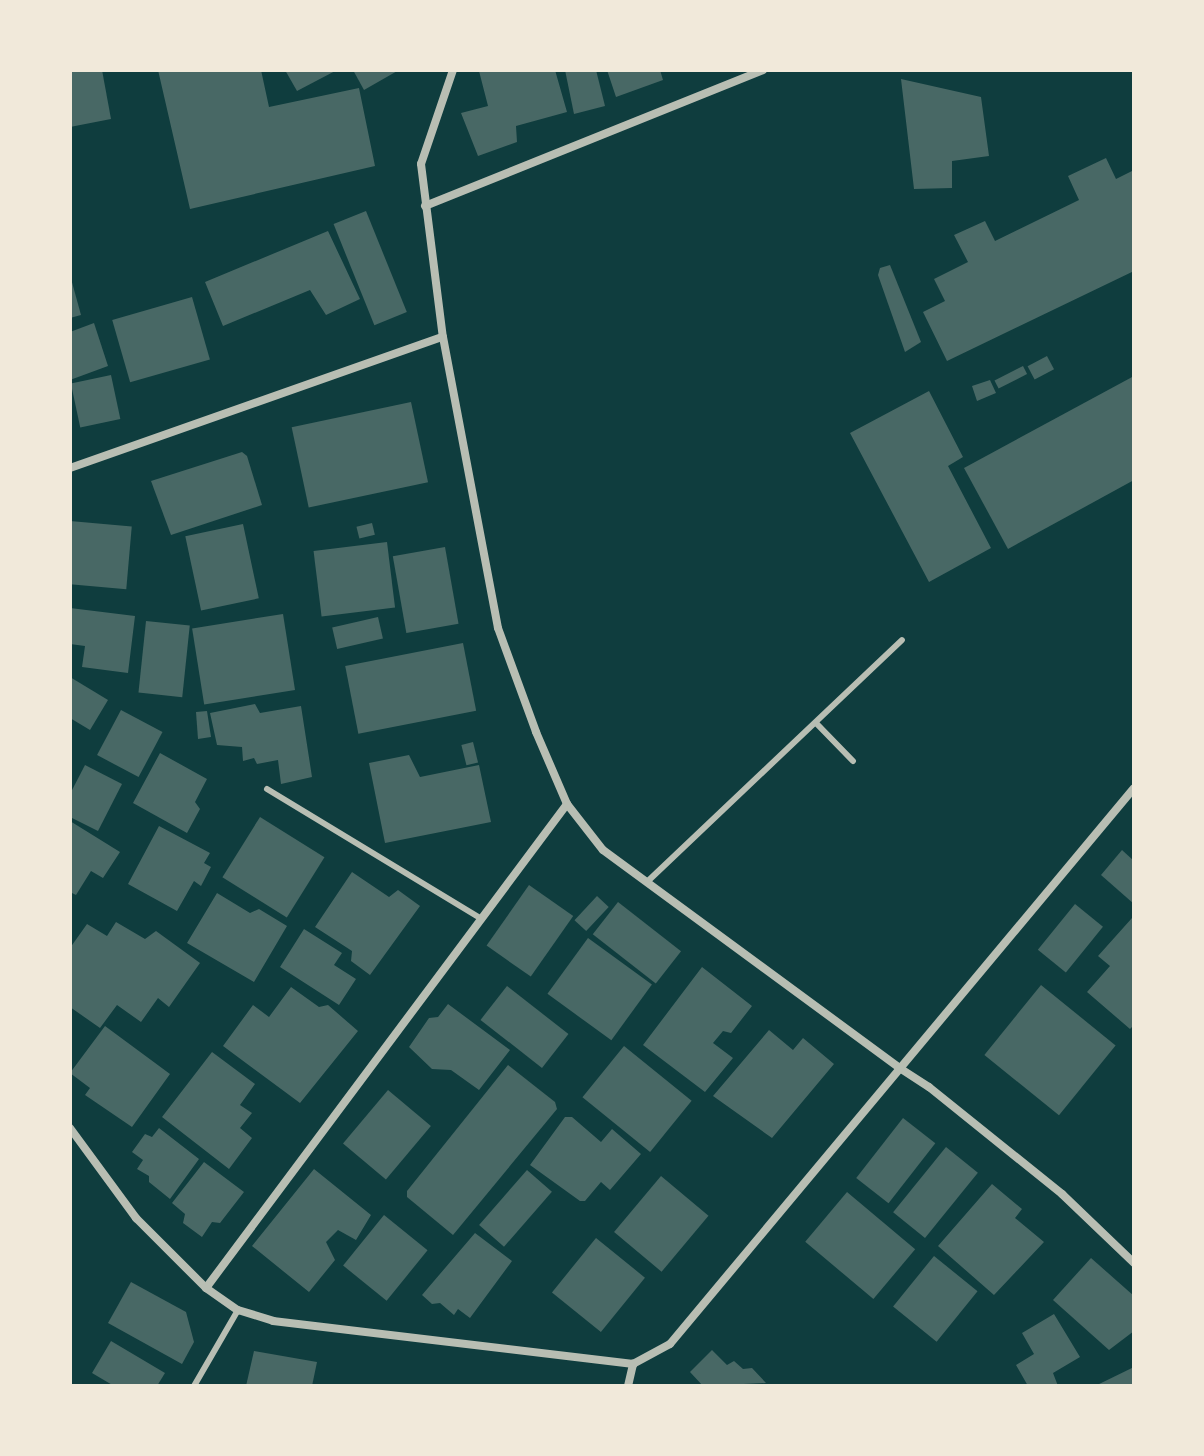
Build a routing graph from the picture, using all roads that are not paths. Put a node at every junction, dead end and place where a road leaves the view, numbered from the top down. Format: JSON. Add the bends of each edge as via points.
{"nodes":[{"id":1,"x":453,"y":70,"type":"edge"},
{"id":2,"x":763,"y":70,"type":"edge"},
{"id":3,"x":425,"y":206,"type":"junction"},
{"id":4,"x":443,"y":337,"type":"junction"},
{"id":5,"x":70,"y":468,"type":"edge"},
{"id":6,"x":902,"y":640,"type":"dead end"},
{"id":7,"x":816,"y":723,"type":"junction"},
{"id":8,"x":853,"y":761,"type":"dead end"},
{"id":9,"x":1134,"y":788,"type":"edge"},
{"id":10,"x":267,"y":789,"type":"dead end"},
{"id":11,"x":567,"y":804,"type":"junction"},
{"id":12,"x":648,"y":881,"type":"junction"},
{"id":13,"x":482,"y":919,"type":"junction"},
{"id":14,"x":898,"y":1067,"type":"junction"},
{"id":15,"x":70,"y":1128,"type":"edge"},
{"id":16,"x":1134,"y":1263,"type":"edge"},
{"id":17,"x":206,"y":1288,"type":"junction"},
{"id":18,"x":238,"y":1310,"type":"junction"},
{"id":19,"x":633,"y":1364,"type":"junction"},
{"id":20,"x":194,"y":1386,"type":"edge"},
{"id":21,"x":628,"y":1386,"type":"edge"}],
"edges":[{"from":1,"to":3,"type":"street","via":[[421,164]]},
{"from":2,"to":3,"type":"street"},
{"from":3,"to":4,"type":"street"},
{"from":4,"to":5,"type":"street"},
{"from":4,"to":11,"type":"street","via":[[498,628]]},
{"from":6,"to":7,"type":"lane"},
{"from":7,"to":8,"type":"lane"},
{"from":7,"to":12,"type":"lane"},
{"from":9,"to":14,"type":"street"},
{"from":10,"to":13,"type":"lane"},
{"from":11,"to":12,"type":"street","via":[[603,850]]},
{"from":11,"to":13,"type":"street"},
{"from":12,"to":14,"type":"street"},
{"from":13,"to":17,"type":"street"},
{"from":14,"to":16,"type":"street","via":[[1062,1194]]},
{"from":14,"to":19,"type":"street","via":[[670,1344]]},
{"from":15,"to":17,"type":"street","via":[[136,1218]]},
{"from":17,"to":18,"type":"street"},
{"from":18,"to":19,"type":"street","via":[[273,1321]]},
{"from":18,"to":20,"type":"lane"},
{"from":19,"to":21,"type":"street"}]}
